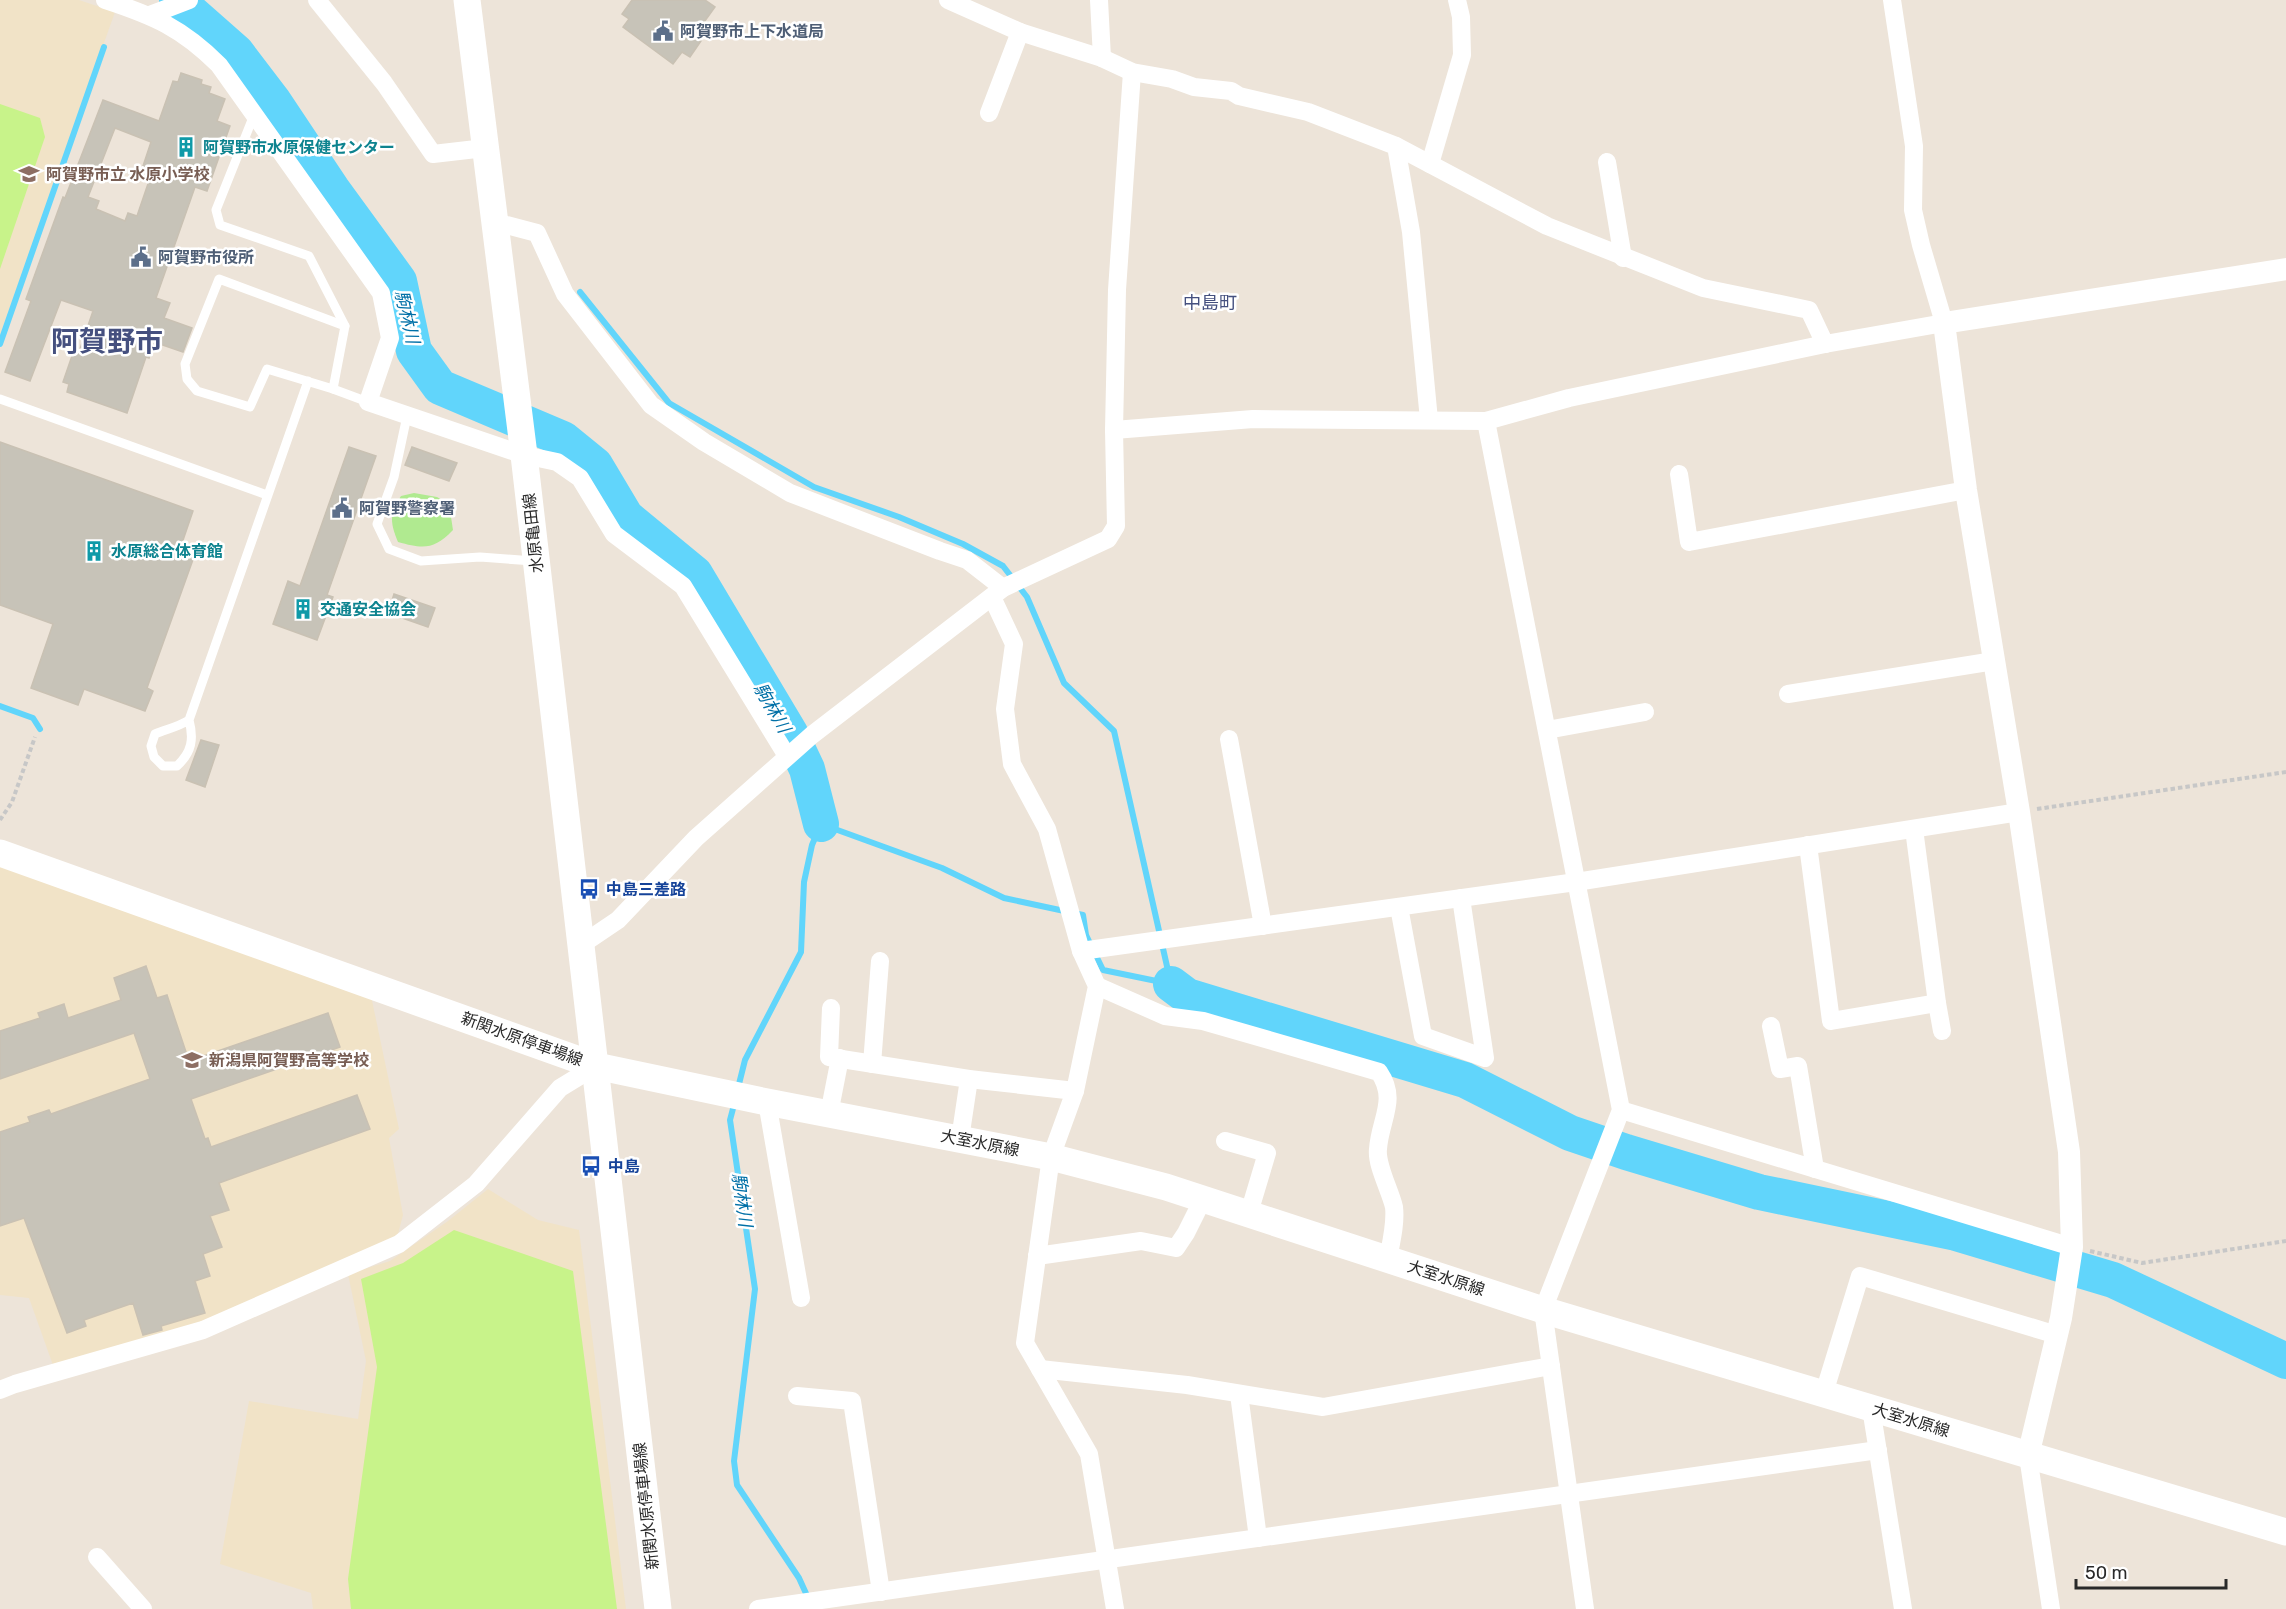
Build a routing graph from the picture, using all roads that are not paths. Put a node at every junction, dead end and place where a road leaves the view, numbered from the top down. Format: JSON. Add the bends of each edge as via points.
{"nodes":[{"id":1,"x":105,"y":0,"type":"edge"},
{"id":2,"x":189,"y":0,"type":"edge"},
{"id":3,"x":316,"y":0,"type":"edge"},
{"id":4,"x":466,"y":0,"type":"edge"},
{"id":5,"x":948,"y":0,"type":"edge"},
{"id":6,"x":1099,"y":0,"type":"edge"},
{"id":7,"x":1457,"y":0,"type":"edge"},
{"id":8,"x":1892,"y":0,"type":"edge"},
{"id":9,"x":150,"y":15,"type":"junction"},
{"id":10,"x":1020,"y":32,"type":"junction"},
{"id":11,"x":1102,"y":58,"type":"junction"},
{"id":12,"x":1132,"y":72,"type":"junction"},
{"id":13,"x":255,"y":113,"type":"junction"},
{"id":14,"x":989,"y":113,"type":"dead end"},
{"id":15,"x":1396,"y":146,"type":"junction"},
{"id":16,"x":485,"y":148,"type":"junction"},
{"id":17,"x":1606,"y":162,"type":"dead end"},
{"id":18,"x":1430,"y":164,"type":"junction"},
{"id":19,"x":495,"y":222,"type":"junction"},
{"id":20,"x":1623,"y":258,"type":"junction"},
{"id":21,"x":2286,"y":269,"type":"edge"},
{"id":22,"x":1944,"y":323,"type":"junction"},
{"id":23,"x":345,"y":326,"type":"junction"},
{"id":24,"x":1825,"y":344,"type":"junction"},
{"id":25,"x":308,"y":381,"type":"junction"},
{"id":26,"x":333,"y":389,"type":"junction"},
{"id":27,"x":0,"y":399,"type":"edge"},
{"id":28,"x":368,"y":402,"type":"junction"},
{"id":29,"x":407,"y":416,"type":"junction"},
{"id":30,"x":1429,"y":420,"type":"junction"},
{"id":31,"x":1486,"y":421,"type":"junction"},
{"id":32,"x":1114,"y":430,"type":"junction"},
{"id":33,"x":523,"y":448,"type":"junction"},
{"id":34,"x":1679,"y":474,"type":"dead end"},
{"id":35,"x":1966,"y":490,"type":"junction"},
{"id":36,"x":267,"y":495,"type":"junction"},
{"id":37,"x":536,"y":561,"type":"junction"},
{"id":38,"x":998,"y":593,"type":"junction"},
{"id":39,"x":1994,"y":661,"type":"junction"},
{"id":40,"x":1788,"y":694,"type":"dead end"},
{"id":41,"x":1645,"y":712,"type":"dead end"},
{"id":42,"x":189,"y":720,"type":"junction"},
{"id":43,"x":1547,"y":730,"type":"junction"},
{"id":44,"x":1229,"y":739,"type":"dead end"},
{"id":45,"x":787,"y":756,"type":"junction"},
{"id":46,"x":2019,"y":812,"type":"junction"},
{"id":47,"x":1914,"y":829,"type":"junction"},
{"id":48,"x":1808,"y":845,"type":"junction"},
{"id":49,"x":0,"y":853,"type":"edge"},
{"id":50,"x":1576,"y":882,"type":"junction"},
{"id":51,"x":1461,"y":898,"type":"junction"},
{"id":52,"x":1399,"y":907,"type":"junction"},
{"id":53,"x":1263,"y":926,"type":"junction"},
{"id":54,"x":581,"y":945,"type":"junction"},
{"id":55,"x":1081,"y":951,"type":"junction"},
{"id":56,"x":880,"y":961,"type":"dead end"},
{"id":57,"x":1097,"y":986,"type":"junction"},
{"id":58,"x":1936,"y":1003,"type":"junction"},
{"id":59,"x":831,"y":1008,"type":"dead end"},
{"id":60,"x":1771,"y":1026,"type":"dead end"},
{"id":61,"x":1942,"y":1031,"type":"dead end"},
{"id":62,"x":840,"y":1058,"type":"junction"},
{"id":63,"x":872,"y":1064,"type":"junction"},
{"id":64,"x":596,"y":1066,"type":"junction"},
{"id":65,"x":969,"y":1079,"type":"junction"},
{"id":66,"x":1075,"y":1091,"type":"junction"},
{"id":67,"x":767,"y":1102,"type":"junction"},
{"id":68,"x":1621,"y":1110,"type":"junction"},
{"id":69,"x":829,"y":1114,"type":"junction"},
{"id":70,"x":960,"y":1139,"type":"junction"},
{"id":71,"x":1225,"y":1141,"type":"dead end"},
{"id":72,"x":1051,"y":1157,"type":"junction"},
{"id":73,"x":1815,"y":1169,"type":"junction"},
{"id":74,"x":1203,"y":1198,"type":"junction"},
{"id":75,"x":1249,"y":1213,"type":"junction"},
{"id":76,"x":2072,"y":1247,"type":"junction"},
{"id":77,"x":1037,"y":1256,"type":"junction"},
{"id":78,"x":1388,"y":1259,"type":"junction"},
{"id":79,"x":801,"y":1298,"type":"dead end"},
{"id":80,"x":1543,"y":1310,"type":"junction"},
{"id":81,"x":2057,"y":1335,"type":"junction"},
{"id":82,"x":1551,"y":1366,"type":"junction"},
{"id":83,"x":1040,"y":1369,"type":"junction"},
{"id":84,"x":0,"y":1390,"type":"edge"},
{"id":85,"x":1824,"y":1393,"type":"junction"},
{"id":86,"x":1239,"y":1394,"type":"junction"},
{"id":87,"x":797,"y":1396,"type":"dead end"},
{"id":88,"x":1871,"y":1408,"type":"junction"},
{"id":89,"x":1878,"y":1450,"type":"junction"},
{"id":90,"x":2028,"y":1456,"type":"junction"},
{"id":91,"x":1569,"y":1494,"type":"junction"},
{"id":92,"x":2286,"y":1532,"type":"edge"},
{"id":93,"x":1258,"y":1538,"type":"junction"},
{"id":94,"x":97,"y":1557,"type":"dead end"},
{"id":95,"x":1108,"y":1560,"type":"junction"},
{"id":96,"x":882,"y":1592,"type":"junction"},
{"id":97,"x":132,"y":1606,"type":"edge"},
{"id":98,"x":658,"y":1609,"type":"edge"},
{"id":99,"x":758,"y":1609,"type":"edge"},
{"id":100,"x":1115,"y":1609,"type":"edge"},
{"id":101,"x":1585,"y":1609,"type":"edge"},
{"id":102,"x":1903,"y":1609,"type":"edge"},
{"id":103,"x":2051,"y":1609,"type":"edge"}],
"edges":[{"from":1,"to":9,"type":"street"},
{"from":2,"to":9,"type":"street"},
{"from":3,"to":16,"type":"street","via":[[384,83],[433,154]]},
{"from":4,"to":16,"type":"main road","name":"水原亀田線"},
{"from":5,"to":10,"type":"street"},
{"from":6,"to":11,"type":"street"},
{"from":7,"to":18,"type":"street","via":[[1462,55]]},
{"from":8,"to":22,"type":"street","via":[[1914,146],[1913,210]]},
{"from":9,"to":13,"type":"street","via":[[200,45]]},
{"from":10,"to":11,"type":"street"},
{"from":10,"to":14,"type":"street"},
{"from":11,"to":12,"type":"street"},
{"from":12,"to":15,"type":"street","via":[[1194,87],[1231,91],[1308,112]]},
{"from":12,"to":32,"type":"street","via":[[1117,290]]},
{"from":13,"to":23,"type":"lane","via":[[216,210],[220,225],[309,256]]},
{"from":13,"to":28,"type":"street","via":[[381,293],[390,338]]},
{"from":15,"to":18,"type":"street"},
{"from":15,"to":30,"type":"street","via":[[1412,232]]},
{"from":16,"to":19,"type":"main road","name":"水原亀田線"},
{"from":17,"to":20,"type":"street"},
{"from":18,"to":20,"type":"street","via":[[1547,226]]},
{"from":19,"to":33,"type":"main road","name":"水原亀田線"},
{"from":19,"to":38,"type":"street","via":[[537,233],[565,294],[651,405],[790,494],[968,560]]},
{"from":20,"to":24,"type":"street","via":[[1703,288],[1809,310]]},
{"from":21,"to":22,"type":"street"},
{"from":22,"to":24,"type":"street"},
{"from":22,"to":35,"type":"street"},
{"from":23,"to":25,"type":"lane","via":[[219,279],[184,364],[187,380],[197,391],[250,408],[267,369]]},
{"from":23,"to":26,"type":"lane"},
{"from":24,"to":31,"type":"street","via":[[1569,398]]},
{"from":25,"to":26,"type":"lane"},
{"from":25,"to":36,"type":"lane"},
{"from":26,"to":28,"type":"lane"},
{"from":27,"to":36,"type":"lane"},
{"from":28,"to":29,"type":"street"},
{"from":29,"to":33,"type":"street"},
{"from":29,"to":37,"type":"lane","via":[[394,477],[377,524],[389,549],[421,561],[480,557]]},
{"from":30,"to":31,"type":"street"},
{"from":30,"to":32,"type":"street","via":[[1253,419]]},
{"from":31,"to":43,"type":"street"},
{"from":32,"to":38,"type":"street","via":[[1116,526],[1108,539]]},
{"from":33,"to":37,"type":"main road","name":"水原亀田線"},
{"from":33,"to":45,"type":"street","via":[[557,462],[580,478],[614,534],[683,586]]},
{"from":34,"to":35,"type":"street","via":[[1689,542]]},
{"from":35,"to":39,"type":"street"},
{"from":36,"to":42,"type":"lane"},
{"from":37,"to":54,"type":"main road","name":"水原亀田線"},
{"from":38,"to":45,"type":"street"},
{"from":38,"to":55,"type":"street","via":[[1014,644],[1005,709],[1012,764],[1047,830]]},
{"from":39,"to":40,"type":"street"},
{"from":39,"to":46,"type":"street"},
{"from":41,"to":43,"type":"street"},
{"from":42,"to":42,"type":"lane","via":[[192,744],[187,757],[177,766],[163,766],[150,746],[155,734]]},
{"from":43,"to":50,"type":"street"},
{"from":44,"to":53,"type":"street"},
{"from":45,"to":54,"type":"street","via":[[696,838],[618,920]]},
{"from":46,"to":47,"type":"street"},
{"from":46,"to":76,"type":"street","via":[[2069,1152]]},
{"from":47,"to":48,"type":"street"},
{"from":47,"to":58,"type":"street"},
{"from":48,"to":50,"type":"street"},
{"from":48,"to":58,"type":"street","via":[[1831,1021]]},
{"from":49,"to":64,"type":"main road","name":"新関水原停車場線"},
{"from":50,"to":51,"type":"street"},
{"from":50,"to":68,"type":"street"},
{"from":51,"to":52,"type":"street"},
{"from":51,"to":52,"type":"street","via":[[1485,1058],[1423,1036]]},
{"from":52,"to":53,"type":"street"},
{"from":53,"to":55,"type":"street"},
{"from":54,"to":64,"type":"main road","name":"水原亀田線"},
{"from":55,"to":57,"type":"street"},
{"from":56,"to":63,"type":"street"},
{"from":57,"to":66,"type":"street"},
{"from":57,"to":78,"type":"street","via":[[1165,1016],[1203,1021],[1379,1072],[1389,1097],[1377,1150],[1394,1209]]},
{"from":58,"to":61,"type":"street"},
{"from":59,"to":62,"type":"street","via":[[829,1057]]},
{"from":60,"to":73,"type":"street","via":[[1780,1069],[1798,1066]]},
{"from":62,"to":63,"type":"street"},
{"from":62,"to":69,"type":"street"},
{"from":63,"to":65,"type":"street"},
{"from":64,"to":67,"type":"main road","name":"大室水原線"},
{"from":64,"to":84,"type":"street","via":[[560,1088],[476,1184],[399,1244],[203,1330]]},
{"from":64,"to":98,"type":"main road","name":"新関水原停車場線"},
{"from":65,"to":66,"type":"street"},
{"from":65,"to":70,"type":"street"},
{"from":66,"to":72,"type":"street"},
{"from":67,"to":69,"type":"main road","name":"大室水原線"},
{"from":67,"to":79,"type":"street"},
{"from":68,"to":73,"type":"street"},
{"from":68,"to":80,"type":"street"},
{"from":69,"to":70,"type":"main road","name":"大室水原線"},
{"from":70,"to":72,"type":"main road","name":"大室水原線"},
{"from":71,"to":75,"type":"street","via":[[1267,1154]]},
{"from":72,"to":74,"type":"main road","name":"大室水原線"},
{"from":72,"to":77,"type":"street"},
{"from":73,"to":76,"type":"street"},
{"from":74,"to":75,"type":"main road","name":"大室水原線"},
{"from":74,"to":77,"type":"street","via":[[1176,1248],[1141,1241]]},
{"from":75,"to":78,"type":"main road","name":"大室水原線"},
{"from":76,"to":81,"type":"street"},
{"from":77,"to":83,"type":"street","via":[[1025,1343]]},
{"from":78,"to":80,"type":"main road","name":"大室水原線"},
{"from":80,"to":82,"type":"street"},
{"from":80,"to":85,"type":"main road","name":"大室水原線"},
{"from":81,"to":85,"type":"street","via":[[1860,1276]]},
{"from":81,"to":90,"type":"street"},
{"from":82,"to":86,"type":"street","via":[[1323,1407]]},
{"from":82,"to":91,"type":"street"},
{"from":83,"to":86,"type":"street"},
{"from":83,"to":95,"type":"street","via":[[1089,1454]]},
{"from":85,"to":88,"type":"main road","name":"大室水原線"},
{"from":86,"to":93,"type":"street"},
{"from":87,"to":96,"type":"street","via":[[852,1401]]},
{"from":88,"to":89,"type":"street"},
{"from":88,"to":90,"type":"main road","name":"大室水原線"},
{"from":89,"to":91,"type":"street"},
{"from":89,"to":102,"type":"street"},
{"from":90,"to":92,"type":"main road","name":"大室水原線"},
{"from":90,"to":103,"type":"street"},
{"from":91,"to":93,"type":"street"},
{"from":91,"to":101,"type":"street"},
{"from":93,"to":95,"type":"street"},
{"from":94,"to":97,"type":"street"},
{"from":95,"to":96,"type":"street"},
{"from":95,"to":100,"type":"street"},
{"from":96,"to":99,"type":"street"}]}
